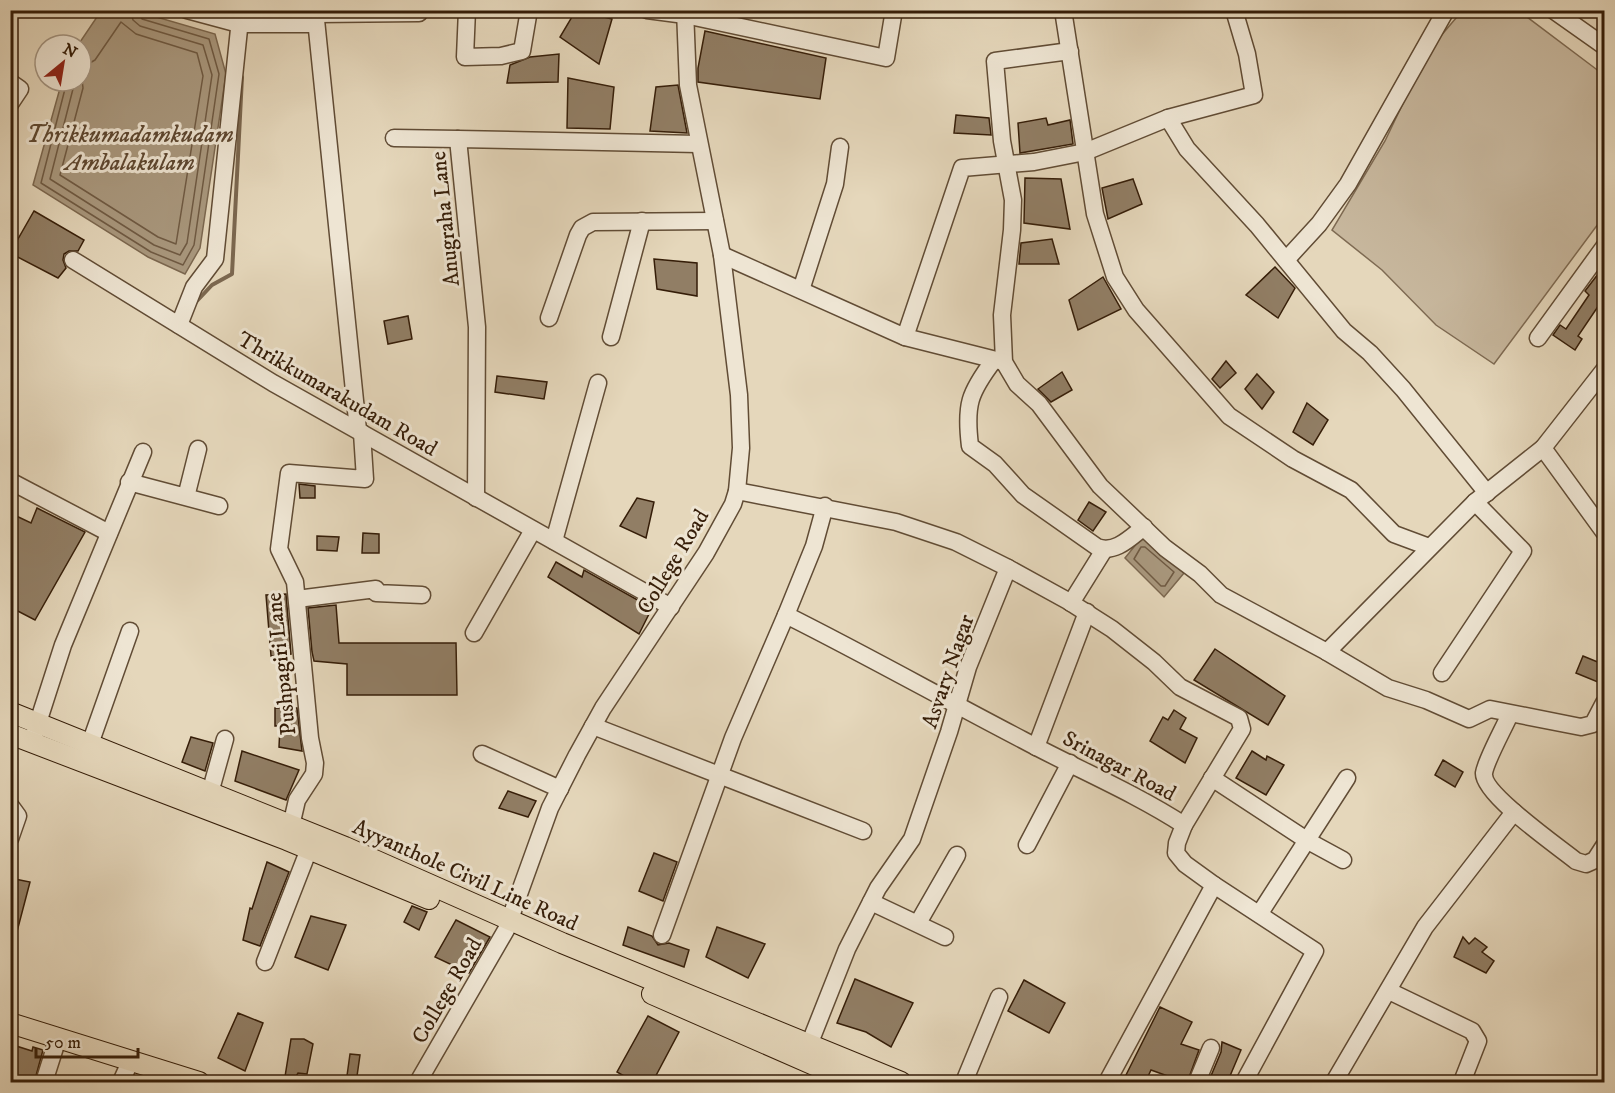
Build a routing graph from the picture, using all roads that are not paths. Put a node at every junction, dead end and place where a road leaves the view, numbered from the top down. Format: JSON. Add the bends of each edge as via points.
{"nodes":[{"id":1,"x":187,"y":10,"type":"edge"},
{"id":2,"x":466,"y":10,"type":"edge"},
{"id":3,"x":529,"y":10,"type":"edge"},
{"id":4,"x":647,"y":10,"type":"edge"},
{"id":5,"x":894,"y":10,"type":"edge"},
{"id":6,"x":1063,"y":10,"type":"edge"},
{"id":7,"x":1234,"y":10,"type":"edge"},
{"id":8,"x":1446,"y":10,"type":"edge"},
{"id":9,"x":1553,"y":10,"type":"edge"},
{"id":10,"x":419,"y":13,"type":"dead end"},
{"id":11,"x":685,"y":13,"type":"edge"},
{"id":12,"x":316,"y":16,"type":"edge"},
{"id":13,"x":240,"y":17,"type":"edge"},
{"id":14,"x":1605,"y":46,"type":"edge"},
{"id":15,"x":1070,"y":51,"type":"junction"},
{"id":16,"x":10,"y":82,"type":"edge"},
{"id":17,"x":10,"y":104,"type":"edge"},
{"id":18,"x":1168,"y":118,"type":"junction"},
{"id":19,"x":394,"y":138,"type":"dead end"},
{"id":20,"x":458,"y":139,"type":"junction"},
{"id":21,"x":698,"y":144,"type":"junction"},
{"id":22,"x":840,"y":147,"type":"dead end"},
{"id":23,"x":1085,"y":152,"type":"junction"},
{"id":24,"x":1006,"y":164,"type":"junction"},
{"id":25,"x":715,"y":221,"type":"junction"},
{"id":26,"x":642,"y":222,"type":"junction"},
{"id":27,"x":1605,"y":247,"type":"edge"},
{"id":28,"x":722,"y":255,"type":"junction"},
{"id":29,"x":72,"y":260,"type":"dead end"},
{"id":30,"x":1287,"y":260,"type":"junction"},
{"id":31,"x":801,"y":290,"type":"junction"},
{"id":32,"x":549,"y":318,"type":"dead end"},
{"id":33,"x":179,"y":326,"type":"junction"},
{"id":34,"x":611,"y":337,"type":"dead end"},
{"id":35,"x":905,"y":337,"type":"junction"},
{"id":36,"x":1538,"y":338,"type":"dead end"},
{"id":37,"x":999,"y":361,"type":"junction"},
{"id":38,"x":1605,"y":370,"type":"edge"},
{"id":39,"x":598,"y":383,"type":"dead end"},
{"id":40,"x":360,"y":432,"type":"junction"},
{"id":41,"x":1543,"y":448,"type":"junction"},
{"id":42,"x":198,"y":449,"type":"dead end"},
{"id":43,"x":142,"y":452,"type":"dead end"},
{"id":44,"x":10,"y":481,"type":"edge"},
{"id":45,"x":129,"y":482,"type":"junction"},
{"id":46,"x":737,"y":491,"type":"junction"},
{"id":47,"x":1481,"y":497,"type":"junction"},
{"id":48,"x":476,"y":498,"type":"junction"},
{"id":49,"x":219,"y":506,"type":"dead end"},
{"id":50,"x":825,"y":506,"type":"junction"},
{"id":51,"x":1144,"y":527,"type":"junction"},
{"id":52,"x":533,"y":530,"type":"junction"},
{"id":53,"x":1605,"y":532,"type":"edge"},
{"id":54,"x":109,"y":533,"type":"junction"},
{"id":55,"x":554,"y":541,"type":"junction"},
{"id":56,"x":1429,"y":548,"type":"junction"},
{"id":57,"x":1104,"y":550,"type":"junction"},
{"id":58,"x":1008,"y":568,"type":"junction"},
{"id":59,"x":422,"y":595,"type":"dead end"},
{"id":60,"x":297,"y":599,"type":"junction"},
{"id":61,"x":1071,"y":603,"type":"junction"},
{"id":62,"x":671,"y":607,"type":"junction"},
{"id":63,"x":1087,"y":612,"type":"junction"},
{"id":64,"x":786,"y":615,"type":"junction"},
{"id":65,"x":130,"y":631,"type":"dead end"},
{"id":66,"x":474,"y":633,"type":"dead end"},
{"id":67,"x":1327,"y":652,"type":"junction"},
{"id":68,"x":1442,"y":673,"type":"dead end"},
{"id":69,"x":1605,"y":703,"type":"edge"},
{"id":70,"x":958,"y":705,"type":"junction"},
{"id":71,"x":10,"y":712,"type":"edge"},
{"id":72,"x":1510,"y":714,"type":"junction"},
{"id":73,"x":38,"y":722,"type":"junction"},
{"id":74,"x":593,"y":726,"type":"junction"},
{"id":75,"x":10,"y":734,"type":"edge"},
{"id":76,"x":225,"y":739,"type":"dead end"},
{"id":77,"x":32,"y":742,"type":"junction"},
{"id":78,"x":90,"y":744,"type":"junction"},
{"id":79,"x":1036,"y":747,"type":"junction"},
{"id":80,"x":482,"y":754,"type":"dead end"},
{"id":81,"x":1070,"y":763,"type":"junction"},
{"id":82,"x":721,"y":777,"type":"junction"},
{"id":83,"x":1212,"y":778,"type":"junction"},
{"id":84,"x":1347,"y":778,"type":"dead end"},
{"id":85,"x":560,"y":789,"type":"junction"},
{"id":86,"x":215,"y":801,"type":"junction"},
{"id":87,"x":10,"y":805,"type":"edge"},
{"id":88,"x":1514,"y":812,"type":"junction"},
{"id":89,"x":1184,"y":825,"type":"junction"},
{"id":90,"x":291,"y":826,"type":"junction"},
{"id":91,"x":863,"y":831,"type":"dead end"},
{"id":92,"x":10,"y":839,"type":"edge"},
{"id":93,"x":1308,"y":841,"type":"junction"},
{"id":94,"x":1027,"y":845,"type":"dead end"},
{"id":95,"x":1605,"y":846,"type":"edge"},
{"id":96,"x":309,"y":849,"type":"junction"},
{"id":97,"x":957,"y":855,"type":"dead end"},
{"id":98,"x":1343,"y":860,"type":"dead end"},
{"id":99,"x":1214,"y":885,"type":"junction"},
{"id":100,"x":871,"y":902,"type":"junction"},
{"id":101,"x":1260,"y":913,"type":"junction"},
{"id":102,"x":918,"y":923,"type":"junction"},
{"id":103,"x":508,"y":925,"type":"junction"},
{"id":104,"x":662,"y":935,"type":"dead end"},
{"id":105,"x":945,"y":937,"type":"dead end"},
{"id":106,"x":265,"y":962,"type":"dead end"},
{"id":107,"x":1389,"y":991,"type":"junction"},
{"id":108,"x":999,"y":997,"type":"dead end"},
{"id":109,"x":10,"y":1023,"type":"edge"},
{"id":110,"x":58,"y":1038,"type":"junction"},
{"id":111,"x":808,"y":1045,"type":"junction"},
{"id":112,"x":1211,"y":1048,"type":"dead end"},
{"id":113,"x":130,"y":1062,"type":"junction"},
{"id":114,"x":188,"y":1081,"type":"edge"},
{"id":115,"x":44,"y":1083,"type":"edge"},
{"id":116,"x":121,"y":1083,"type":"edge"},
{"id":117,"x":418,"y":1083,"type":"edge"},
{"id":118,"x":853,"y":1083,"type":"edge"},
{"id":119,"x":901,"y":1083,"type":"edge"},
{"id":120,"x":964,"y":1083,"type":"edge"},
{"id":121,"x":1107,"y":1083,"type":"edge"},
{"id":122,"x":1197,"y":1083,"type":"edge"},
{"id":123,"x":1244,"y":1083,"type":"edge"},
{"id":124,"x":1334,"y":1083,"type":"edge"},
{"id":125,"x":1462,"y":1083,"type":"edge"}],
"edges":[{"from":1,"to":13,"type":"street"},
{"from":2,"to":3,"type":"street","via":[[465,57],[522,51]]},
{"from":4,"to":11,"type":"street"},
{"from":5,"to":11,"type":"street","via":[[886,58]]},
{"from":6,"to":15,"type":"street"},
{"from":7,"to":18,"type":"street","via":[[1254,95]]},
{"from":8,"to":30,"type":"street","via":[[1348,184]]},
{"from":9,"to":14,"type":"street"},
{"from":10,"to":12,"type":"street"},
{"from":11,"to":21,"type":"street","name":"College Road","via":[[688,85]]},
{"from":12,"to":13,"type":"street"},
{"from":12,"to":40,"type":"street"},
{"from":13,"to":33,"type":"street","via":[[215,259],[194,287]]},
{"from":15,"to":23,"type":"street"},
{"from":15,"to":24,"type":"street","via":[[995,61]]},
{"from":16,"to":17,"type":"street","via":[[20,89]]},
{"from":18,"to":23,"type":"street"},
{"from":18,"to":30,"type":"street","via":[[1187,149]]},
{"from":19,"to":20,"type":"street"},
{"from":20,"to":21,"type":"street","name":"Anugraha Lane"},
{"from":20,"to":48,"type":"street","name":"Anugraha Lane","via":[[477,327]]},
{"from":21,"to":25,"type":"street","name":"College Road"},
{"from":22,"to":31,"type":"street","via":[[835,184]]},
{"from":23,"to":24,"type":"street"},
{"from":23,"to":56,"type":"street","via":[[1095,214],[1115,277],[1136,310],[1191,376],[1229,416],[1293,459],[1351,490],[1394,534]]},
{"from":24,"to":35,"type":"street","via":[[966,167],[959,172]]},
{"from":24,"to":37,"type":"street","via":[[1013,200],[1012,230]]},
{"from":25,"to":26,"type":"street"},
{"from":25,"to":28,"type":"street","name":"College Road"},
{"from":26,"to":32,"type":"street","via":[[593,222],[582,228]]},
{"from":26,"to":34,"type":"street"},
{"from":27,"to":36,"type":"street"},
{"from":28,"to":31,"type":"street"},
{"from":28,"to":46,"type":"street","name":"College Road","via":[[740,395]]},
{"from":29,"to":33,"type":"street","name":"Thrikkumarakudam Road"},
{"from":30,"to":47,"type":"street","via":[[1344,331],[1403,389]]},
{"from":31,"to":35,"type":"street"},
{"from":33,"to":40,"type":"street","name":"Thrikkumarakudam Road"},
{"from":35,"to":37,"type":"street"},
{"from":37,"to":51,"type":"street","via":[[1039,404],[1100,486]]},
{"from":37,"to":57,"type":"street","via":[[980,378],[967,412],[969,446],[995,464],[1028,500]]},
{"from":38,"to":41,"type":"street"},
{"from":39,"to":55,"type":"street"},
{"from":40,"to":48,"type":"street","name":"Thrikkumarakudam Road"},
{"from":40,"to":60,"type":"street","name":"Pushpagiri Lane","via":[[365,479],[289,472],[279,549],[295,582]]},
{"from":41,"to":47,"type":"street"},
{"from":41,"to":53,"type":"street"},
{"from":42,"to":45,"type":"street","via":[[186,497]]},
{"from":43,"to":45,"type":"street"},
{"from":44,"to":54,"type":"street"},
{"from":45,"to":49,"type":"street"},
{"from":45,"to":54,"type":"street"},
{"from":46,"to":50,"type":"street"},
{"from":46,"to":62,"type":"street","name":"College Road","via":[[706,553]]},
{"from":47,"to":56,"type":"street"},
{"from":47,"to":68,"type":"street","via":[[1523,551]]},
{"from":48,"to":52,"type":"street","name":"Thrikkumarakudam Road"},
{"from":50,"to":58,"type":"street","via":[[956,542]]},
{"from":50,"to":64,"type":"street","via":[[814,546]]},
{"from":51,"to":57,"type":"street","via":[[1119,546]]},
{"from":51,"to":67,"type":"street","via":[[1221,595]]},
{"from":52,"to":55,"type":"street","name":"Thrikkumarakudam Road"},
{"from":52,"to":66,"type":"street"},
{"from":54,"to":73,"type":"street","via":[[63,645]]},
{"from":55,"to":62,"type":"street","name":"Thrikkumarakudam Road"},
{"from":56,"to":67,"type":"street"},
{"from":57,"to":61,"type":"street"},
{"from":58,"to":61,"type":"street"},
{"from":58,"to":70,"type":"street","name":"Asvary Nagar","via":[[968,668]]},
{"from":59,"to":60,"type":"street","via":[[376,593],[376,589]]},
{"from":60,"to":90,"type":"street","name":"Pushpagiri Lane","via":[[315,763],[311,782],[294,806]]},
{"from":61,"to":63,"type":"street"},
{"from":62,"to":74,"type":"street","name":"College Road"},
{"from":63,"to":79,"type":"street"},
{"from":63,"to":83,"type":"street","via":[[1154,662],[1180,687],[1239,718],[1242,729]]},
{"from":64,"to":70,"type":"street","name":"Srinagar Road"},
{"from":64,"to":82,"type":"street","via":[[733,738]]},
{"from":65,"to":78,"type":"street"},
{"from":67,"to":72,"type":"street","via":[[1388,688],[1469,718],[1490,709]]},
{"from":69,"to":72,"type":"street","via":[[1593,724],[1581,727]]},
{"from":70,"to":79,"type":"street","name":"Srinagar Road"},
{"from":70,"to":100,"type":"street","name":"Asvary Nagar","via":[[912,839]]},
{"from":71,"to":73,"type":"main road","name":"Ayyanthole Civil Line Road"},
{"from":72,"to":88,"type":"street","via":[[1484,774],[1488,787]]},
{"from":73,"to":77,"type":"street"},
{"from":73,"to":78,"type":"main road","name":"Ayyanthole Civil Line Road"},
{"from":74,"to":82,"type":"street"},
{"from":74,"to":85,"type":"street","name":"College Road"},
{"from":75,"to":77,"type":"main road","name":"Ayyanthole Civil Line Road"},
{"from":76,"to":86,"type":"street"},
{"from":77,"to":86,"type":"main road","name":"Ayyanthole Civil Line Road"},
{"from":78,"to":86,"type":"main road","name":"Ayyanthole Civil Line Road"},
{"from":79,"to":81,"type":"street","name":"Srinagar Road"},
{"from":80,"to":85,"type":"street"},
{"from":81,"to":89,"type":"street","name":"Srinagar Road"},
{"from":81,"to":94,"type":"street"},
{"from":82,"to":91,"type":"street"},
{"from":82,"to":104,"type":"street"},
{"from":83,"to":89,"type":"street"},
{"from":83,"to":93,"type":"street"},
{"from":84,"to":93,"type":"street"},
{"from":85,"to":103,"type":"street","name":"College Road"},
{"from":86,"to":90,"type":"main road","name":"Ayyanthole Civil Line Road"},
{"from":86,"to":96,"type":"main road","name":"Ayyanthole Civil Line Road"},
{"from":87,"to":92,"type":"street","via":[[18,816]]},
{"from":88,"to":95,"type":"street","via":[[1576,861],[1586,864],[1595,860]]},
{"from":88,"to":107,"type":"street","via":[[1425,927]]},
{"from":89,"to":99,"type":"street","name":"Srinagar Road","via":[[1176,853]]},
{"from":90,"to":103,"type":"main road","name":"Ayyanthole Civil Line Road"},
{"from":93,"to":98,"type":"street"},
{"from":93,"to":101,"type":"street"},
{"from":96,"to":103,"type":"main road","name":"Ayyanthole Civil Line Road"},
{"from":96,"to":106,"type":"street"},
{"from":97,"to":102,"type":"street"},
{"from":99,"to":101,"type":"street"},
{"from":99,"to":121,"type":"street"},
{"from":100,"to":102,"type":"street"},
{"from":100,"to":111,"type":"street","name":"Asvary Nagar","via":[[847,949]]},
{"from":101,"to":123,"type":"street","via":[[1316,951]]},
{"from":102,"to":105,"type":"street"},
{"from":103,"to":111,"type":"main road","name":"Ayyanthole Civil Line Road"},
{"from":103,"to":117,"type":"street","name":"College Road"},
{"from":103,"to":118,"type":"main road"},
{"from":107,"to":124,"type":"street"},
{"from":107,"to":125,"type":"street","via":[[1472,1031],[1478,1041]]},
{"from":108,"to":120,"type":"street"},
{"from":109,"to":110,"type":"main road"},
{"from":110,"to":113,"type":"main road"},
{"from":110,"to":115,"type":"street"},
{"from":111,"to":119,"type":"main road","name":"Ayyanthole Civil Line Road"},
{"from":112,"to":122,"type":"street"},
{"from":113,"to":114,"type":"main road"},
{"from":113,"to":116,"type":"street"}]}
